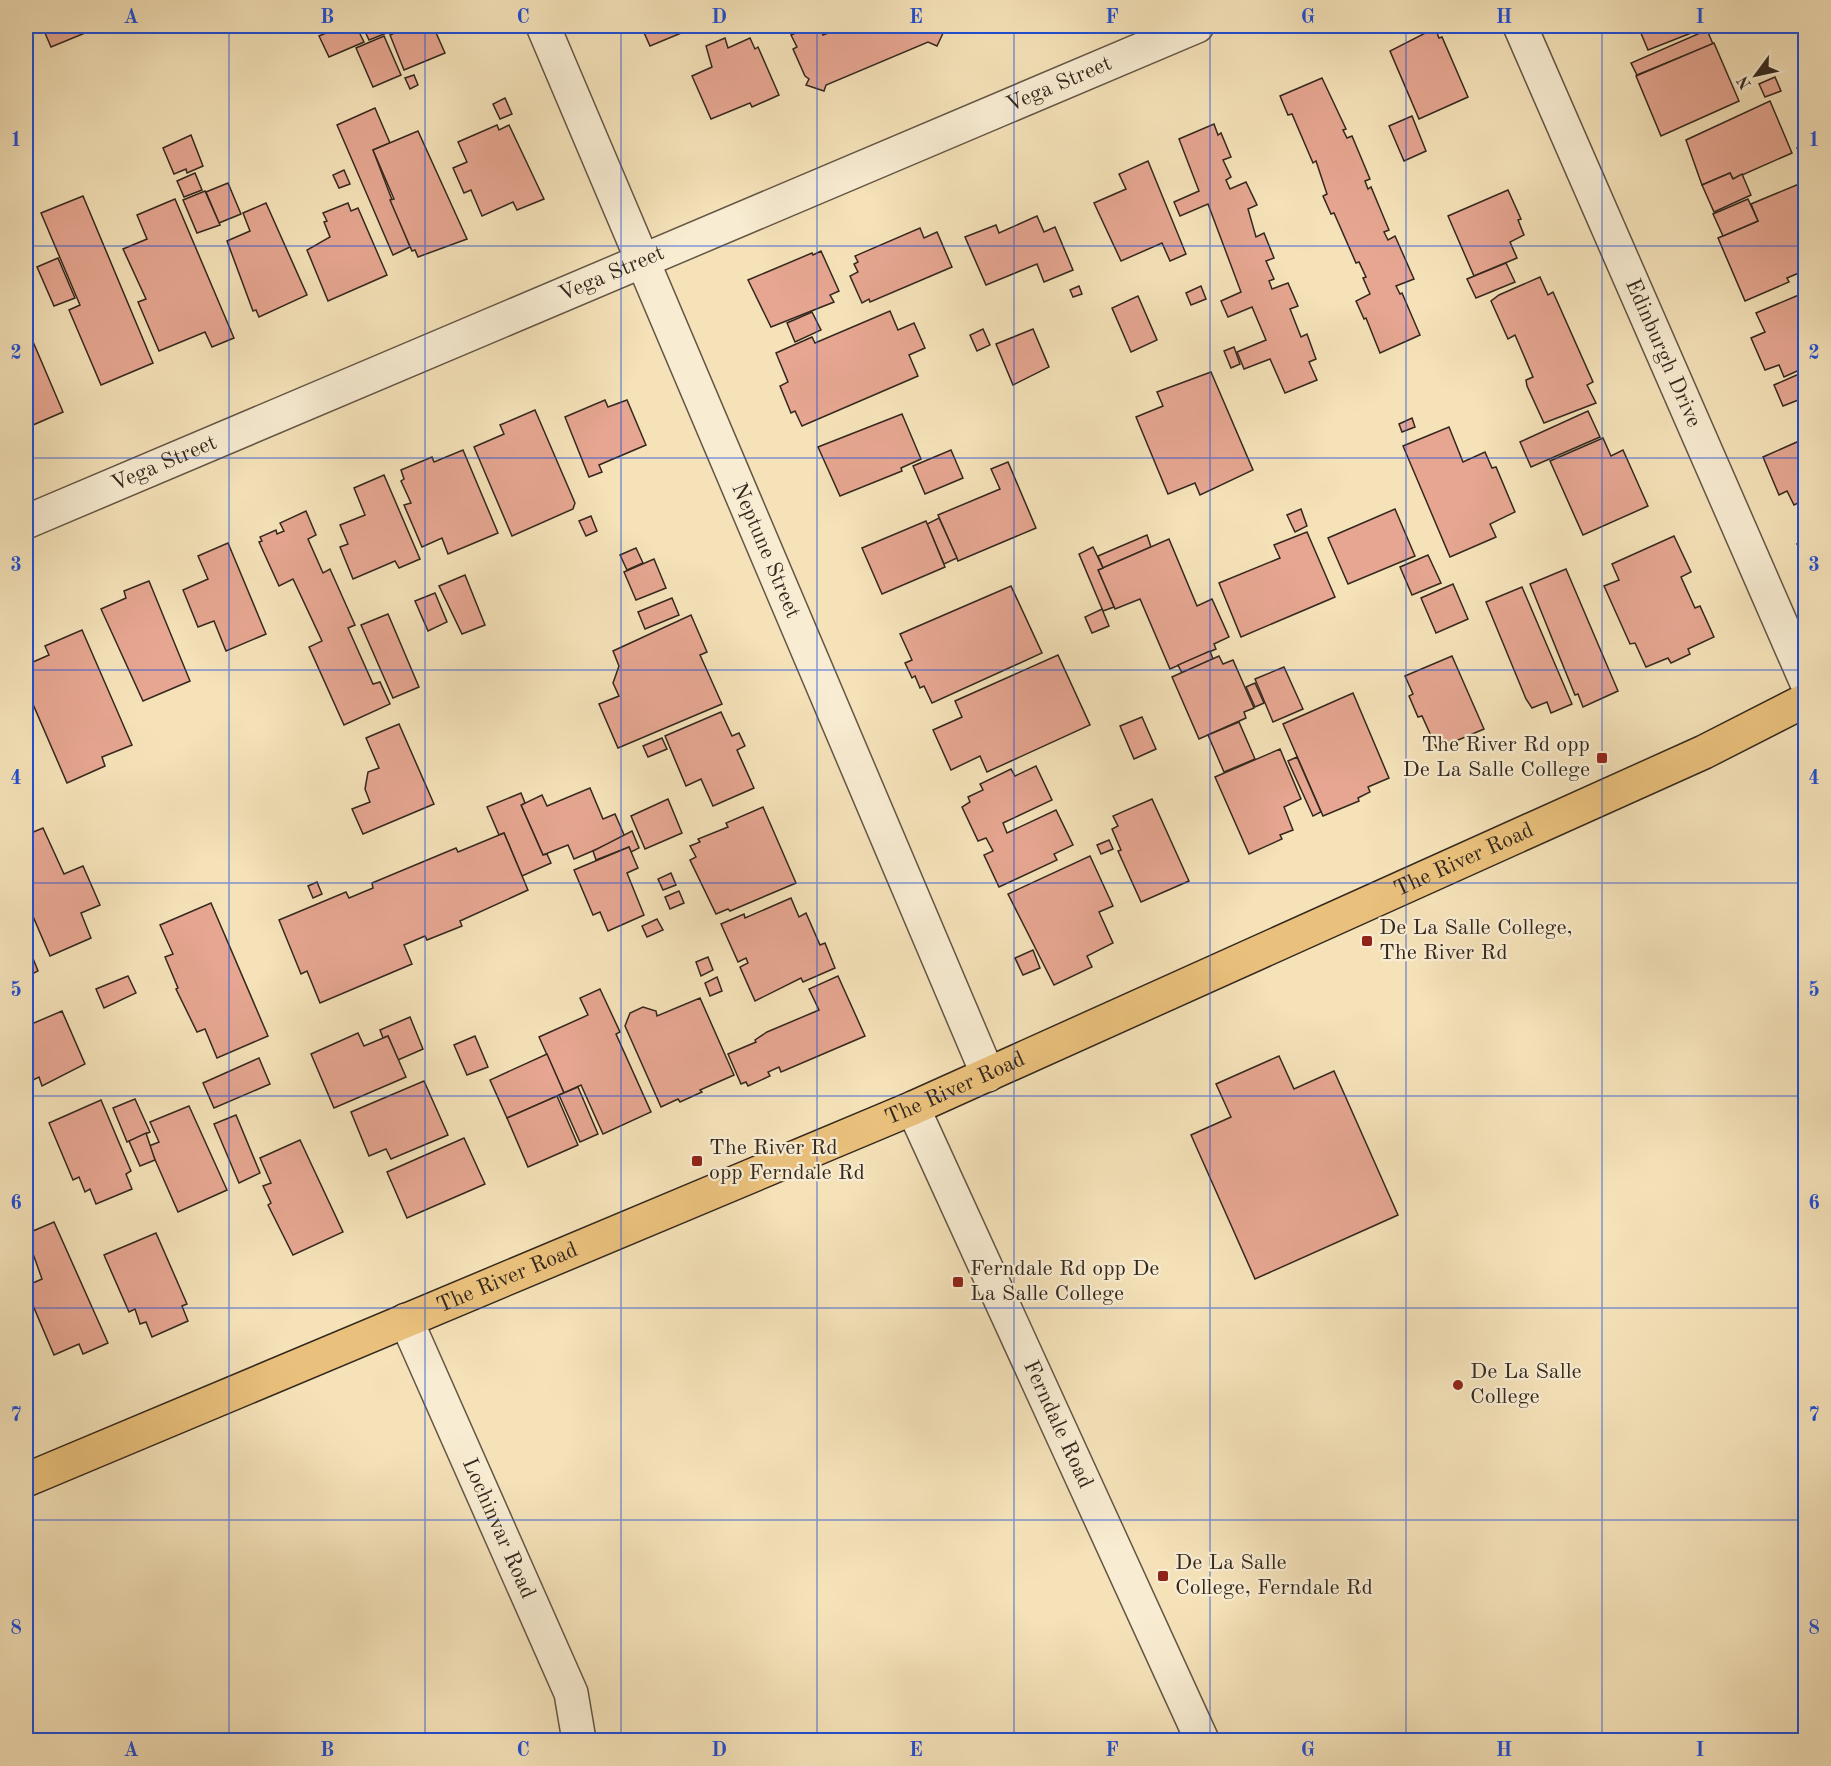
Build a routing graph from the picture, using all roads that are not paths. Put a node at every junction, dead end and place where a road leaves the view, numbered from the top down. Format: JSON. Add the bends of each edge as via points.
{"nodes":[{"id":1,"x":543,"y":26,"type":"edge"},
{"id":2,"x":1197,"y":26,"type":"edge"},
{"id":3,"x":1520,"y":26,"type":"edge"},
{"id":4,"x":643,"y":260,"type":"junction"},
{"id":5,"x":26,"y":522,"type":"edge"},
{"id":6,"x":1806,"y":681,"type":"edge"},
{"id":7,"x":1806,"y":700,"type":"edge"},
{"id":8,"x":988,"y":1075,"type":"junction"},
{"id":9,"x":913,"y":1108,"type":"junction"},
{"id":10,"x":406,"y":1320,"type":"junction"},
{"id":11,"x":26,"y":1480,"type":"edge"},
{"id":12,"x":579,"y":1740,"type":"edge"},
{"id":13,"x":1202,"y":1740,"type":"edge"}],
"edges":[{"from":1,"to":4,"type":"street","name":"Neptune Street"},
{"from":2,"to":4,"type":"street","name":"Vega Street"},
{"from":3,"to":6,"type":"street","name":"Edinburgh Drive"},
{"from":4,"to":5,"type":"street","name":"Vega Street"},
{"from":4,"to":8,"type":"street","name":"Neptune Street"},
{"from":7,"to":8,"type":"main road","name":"The River Road","via":[[1704,752]]},
{"from":8,"to":9,"type":"main road","name":"The River Road"},
{"from":9,"to":10,"type":"main road","name":"The River Road"},
{"from":9,"to":13,"type":"street","name":"Ferndale Road"},
{"from":10,"to":11,"type":"main road","name":"The River Road"},
{"from":10,"to":12,"type":"street","name":"Lochinvar Road","via":[[571,1693]]}]}
